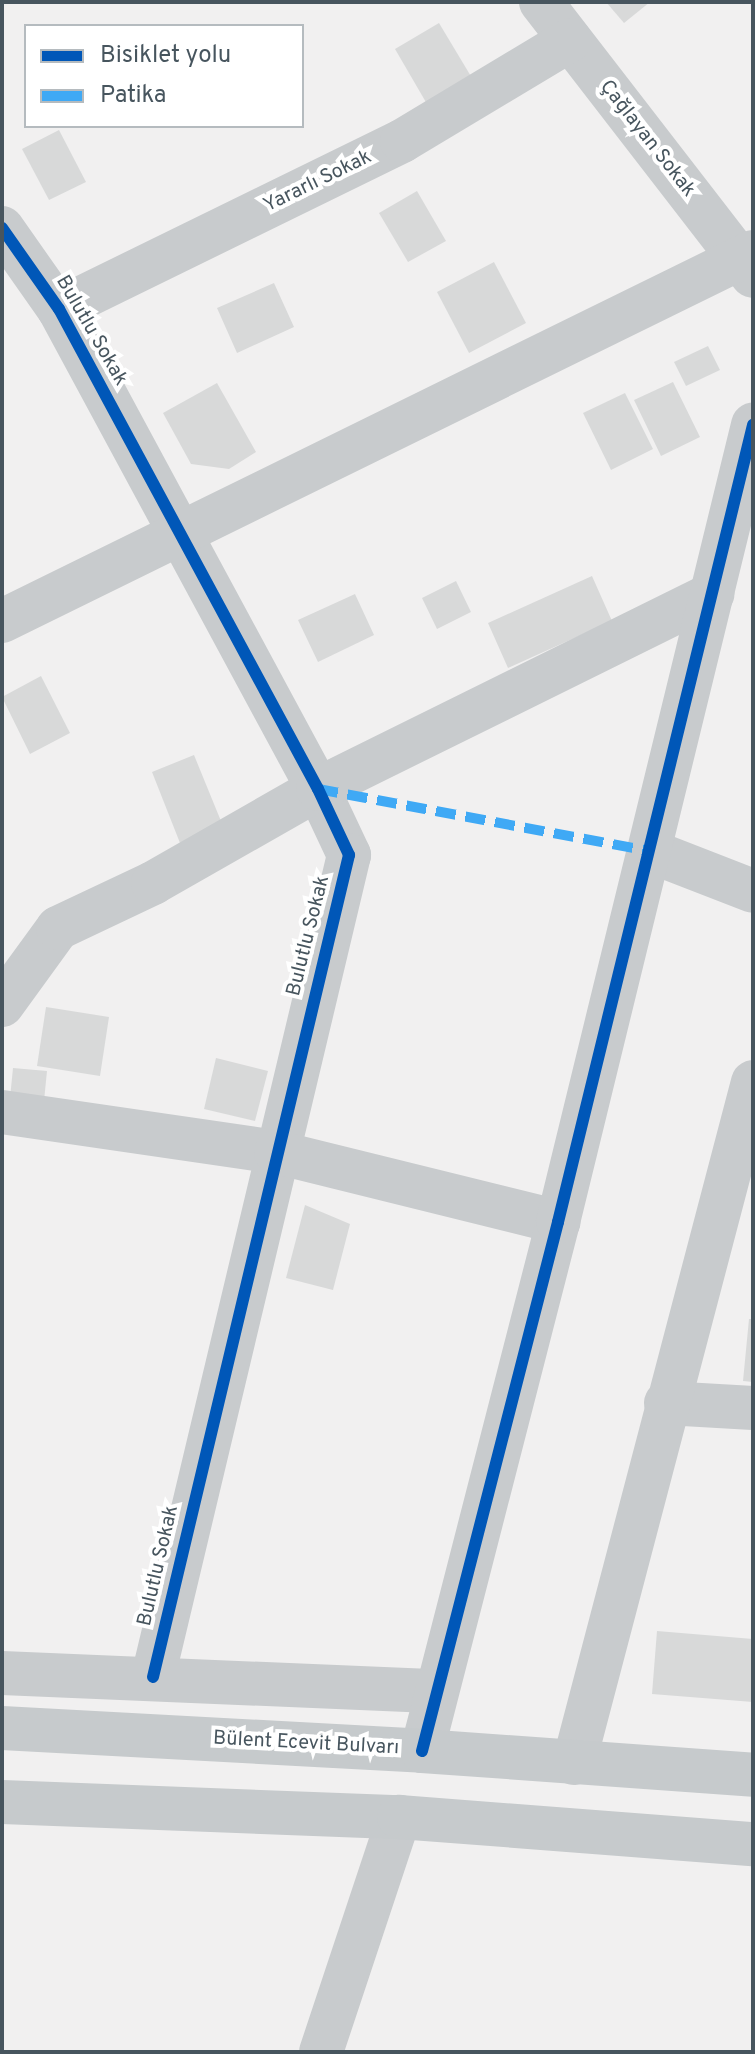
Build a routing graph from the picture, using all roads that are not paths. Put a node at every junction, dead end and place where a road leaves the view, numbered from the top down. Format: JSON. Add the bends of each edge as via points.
{"nodes":[{"id":1,"x":541,"y":2,"type":"edge"},
{"id":2,"x":570,"y":40,"type":"junction"},
{"id":3,"x":2,"y":228,"type":"edge"},
{"id":4,"x":748,"y":262,"type":"edge"},
{"id":5,"x":59,"y":309,"type":"junction"},
{"id":6,"x":753,"y":425,"type":"edge"},
{"id":7,"x":179,"y":531,"type":"junction"},
{"id":8,"x":712,"y":594,"type":"junction"},
{"id":9,"x":2,"y":621,"type":"edge"},
{"id":10,"x":318,"y":789,"type":"junction"},
{"id":11,"x":650,"y":851,"type":"junction"},
{"id":12,"x":753,"y":891,"type":"edge"},
{"id":13,"x":2,"y":1005,"type":"edge"},
{"id":14,"x":753,"y":1082,"type":"edge"},
{"id":15,"x":2,"y":1112,"type":"edge"},
{"id":16,"x":276,"y":1152,"type":"junction"},
{"id":17,"x":558,"y":1222,"type":"junction"},
{"id":18,"x":666,"y":1403,"type":"junction"},
{"id":19,"x":753,"y":1408,"type":"edge"},
{"id":20,"x":2,"y":1673,"type":"edge"},
{"id":21,"x":153,"y":1677,"type":"junction"},
{"id":22,"x":437,"y":1691,"type":"junction"},
{"id":23,"x":2,"y":1728,"type":"edge"},
{"id":24,"x":422,"y":1751,"type":"junction"},
{"id":25,"x":574,"y":1763,"type":"junction"},
{"id":26,"x":753,"y":1775,"type":"edge"},
{"id":27,"x":2,"y":1802,"type":"edge"},
{"id":28,"x":399,"y":1817,"type":"junction"},
{"id":29,"x":753,"y":1844,"type":"edge"},
{"id":30,"x":321,"y":2052,"type":"edge"}],
"edges":[{"from":1,"to":2,"type":"street","name":"Çağlayan Sokak"},
{"from":2,"to":4,"type":"street","name":"Çağlayan Sokak"},
{"from":2,"to":5,"type":"street","name":"Yararlı Sokak","via":[[402,141]]},
{"from":3,"to":5,"type":"street","name":"Bulutlu Sokak"},
{"from":4,"to":7,"type":"street"},
{"from":5,"to":7,"type":"street","name":"Bulutlu Sokak"},
{"from":6,"to":8,"type":"street"},
{"from":7,"to":9,"type":"street"},
{"from":7,"to":10,"type":"street","name":"Bulutlu Sokak"},
{"from":8,"to":10,"type":"street"},
{"from":8,"to":11,"type":"street"},
{"from":10,"to":13,"type":"street","via":[[153,883],[58,928]]},
{"from":10,"to":16,"type":"street","name":"Bulutlu Sokak","via":[[349,855]]},
{"from":11,"to":12,"type":"street"},
{"from":11,"to":17,"type":"street"},
{"from":14,"to":18,"type":"street"},
{"from":15,"to":16,"type":"street"},
{"from":16,"to":17,"type":"street"},
{"from":16,"to":21,"type":"street","name":"Bulutlu Sokak"},
{"from":17,"to":22,"type":"street"},
{"from":18,"to":19,"type":"street"},
{"from":18,"to":25,"type":"street"},
{"from":20,"to":21,"type":"street"},
{"from":21,"to":22,"type":"street"},
{"from":22,"to":24,"type":"street"},
{"from":23,"to":24,"type":"main road","name":"Bülent Ecevit Bulvarı"},
{"from":24,"to":25,"type":"main road","name":"Bülent Ecevit Bulvarı"},
{"from":25,"to":26,"type":"main road","name":"Bülent Ecevit Bulvarı"},
{"from":27,"to":28,"type":"main road"},
{"from":28,"to":29,"type":"main road"},
{"from":28,"to":30,"type":"street"}]}
